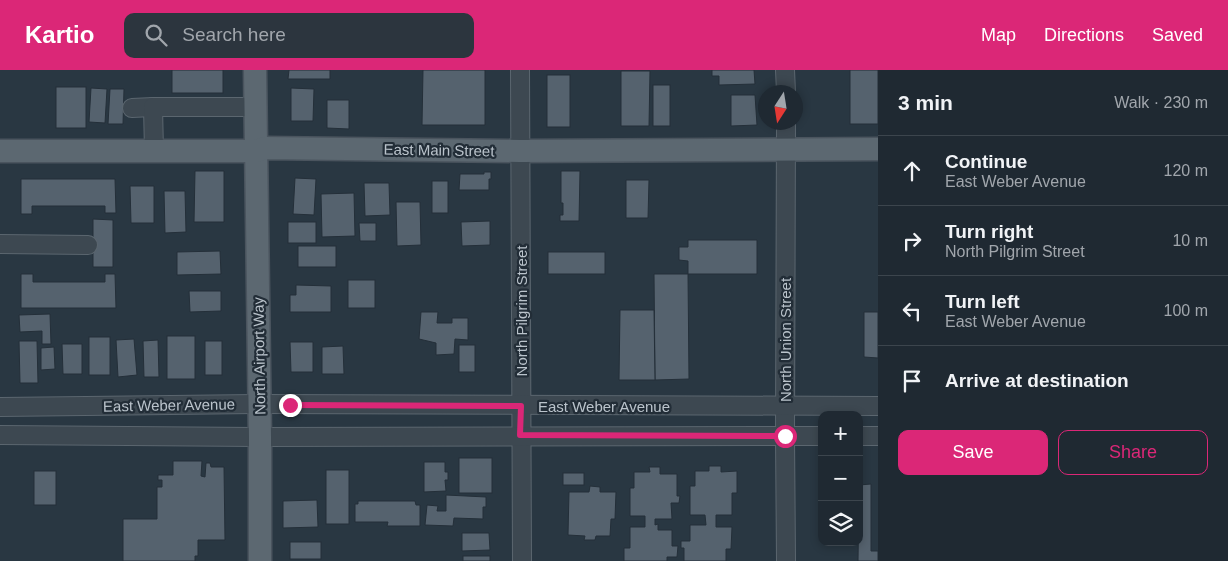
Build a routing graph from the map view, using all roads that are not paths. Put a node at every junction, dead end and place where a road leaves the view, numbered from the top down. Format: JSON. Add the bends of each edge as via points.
{"nodes":[{"id":1,"x":256,"y":70,"type":"edge"},
{"id":2,"x":520,"y":70,"type":"edge"},
{"id":3,"x":786,"y":70,"type":"edge"},
{"id":4,"x":786,"y":85,"type":"edge"},
{"id":5,"x":256,"y":106,"type":"junction"},
{"id":6,"x":153,"y":107,"type":"junction"},
{"id":7,"x":132,"y":108,"type":"dead end"},
{"id":8,"x":786,"y":130,"type":"edge"},
{"id":9,"x":878,"y":149,"type":"edge"},
{"id":10,"x":786,"y":150,"type":"junction"},
{"id":11,"x":0,"y":151,"type":"edge"},
{"id":12,"x":154,"y":151,"type":"junction"},
{"id":13,"x":256,"y":151,"type":"junction"},
{"id":14,"x":520,"y":151,"type":"junction"},
{"id":15,"x":0,"y":244,"type":"edge"},
{"id":16,"x":88,"y":246,"type":"dead end"},
{"id":17,"x":260,"y":404,"type":"junction"},
{"id":18,"x":521,"y":406,"type":"junction"},
{"id":19,"x":785,"y":406,"type":"junction"},
{"id":20,"x":878,"y":406,"type":"edge"},
{"id":21,"x":0,"y":407,"type":"edge"},
{"id":22,"x":0,"y":435,"type":"edge"},
{"id":23,"x":520,"y":435,"type":"junction"},
{"id":24,"x":785,"y":436,"type":"junction"},
{"id":25,"x":818,"y":436,"type":"edge"},
{"id":26,"x":863,"y":436,"type":"edge"},
{"id":27,"x":878,"y":436,"type":"edge"},
{"id":28,"x":260,"y":437,"type":"junction"},
{"id":29,"x":260,"y":561,"type":"edge"},
{"id":30,"x":522,"y":561,"type":"edge"},
{"id":31,"x":786,"y":561,"type":"edge"}],
"edges":[{"from":1,"to":5,"type":"main road","name":"North Airport Way"},
{"from":2,"to":14,"type":"street","name":"North Pilgrim Street"},
{"from":3,"to":4,"type":"street"},
{"from":5,"to":6,"type":"street"},
{"from":5,"to":13,"type":"main road","name":"North Airport Way"},
{"from":6,"to":7,"type":"street"},
{"from":6,"to":12,"type":"street"},
{"from":8,"to":10,"type":"street","name":"North Union Street"},
{"from":9,"to":10,"type":"main road","name":"East Main Street"},
{"from":10,"to":14,"type":"main road","name":"East Main Street"},
{"from":10,"to":19,"type":"street","name":"North Union Street"},
{"from":11,"to":12,"type":"main road","name":"East Main Street"},
{"from":12,"to":13,"type":"main road","name":"East Main Street"},
{"from":13,"to":14,"type":"main road","name":"East Main Street","via":[[275,148]]},
{"from":13,"to":17,"type":"main road","name":"North Airport Way"},
{"from":14,"to":18,"type":"street","name":"North Pilgrim Street"},
{"from":15,"to":16,"type":"street"},
{"from":17,"to":18,"type":"street","name":"East Weber Avenue"},
{"from":17,"to":21,"type":"street","name":"East Weber Avenue"},
{"from":17,"to":28,"type":"main road","name":"North Airport Way"},
{"from":18,"to":19,"type":"street","name":"East Weber Avenue"},
{"from":18,"to":23,"type":"street","name":"North Pilgrim Street"},
{"from":19,"to":20,"type":"street","name":"East Weber Avenue"},
{"from":19,"to":24,"type":"street","name":"North Union Street"},
{"from":22,"to":28,"type":"street","name":"East Weber Avenue"},
{"from":23,"to":24,"type":"street","name":"East Weber Avenue"},
{"from":23,"to":28,"type":"street","name":"East Weber Avenue"},
{"from":23,"to":30,"type":"street","name":"North Pilgrim Street"},
{"from":24,"to":25,"type":"street","name":"East Weber Avenue"},
{"from":24,"to":31,"type":"street","name":"North Union Street"},
{"from":26,"to":27,"type":"street"},
{"from":28,"to":29,"type":"main road","name":"North Airport Way"}]}
